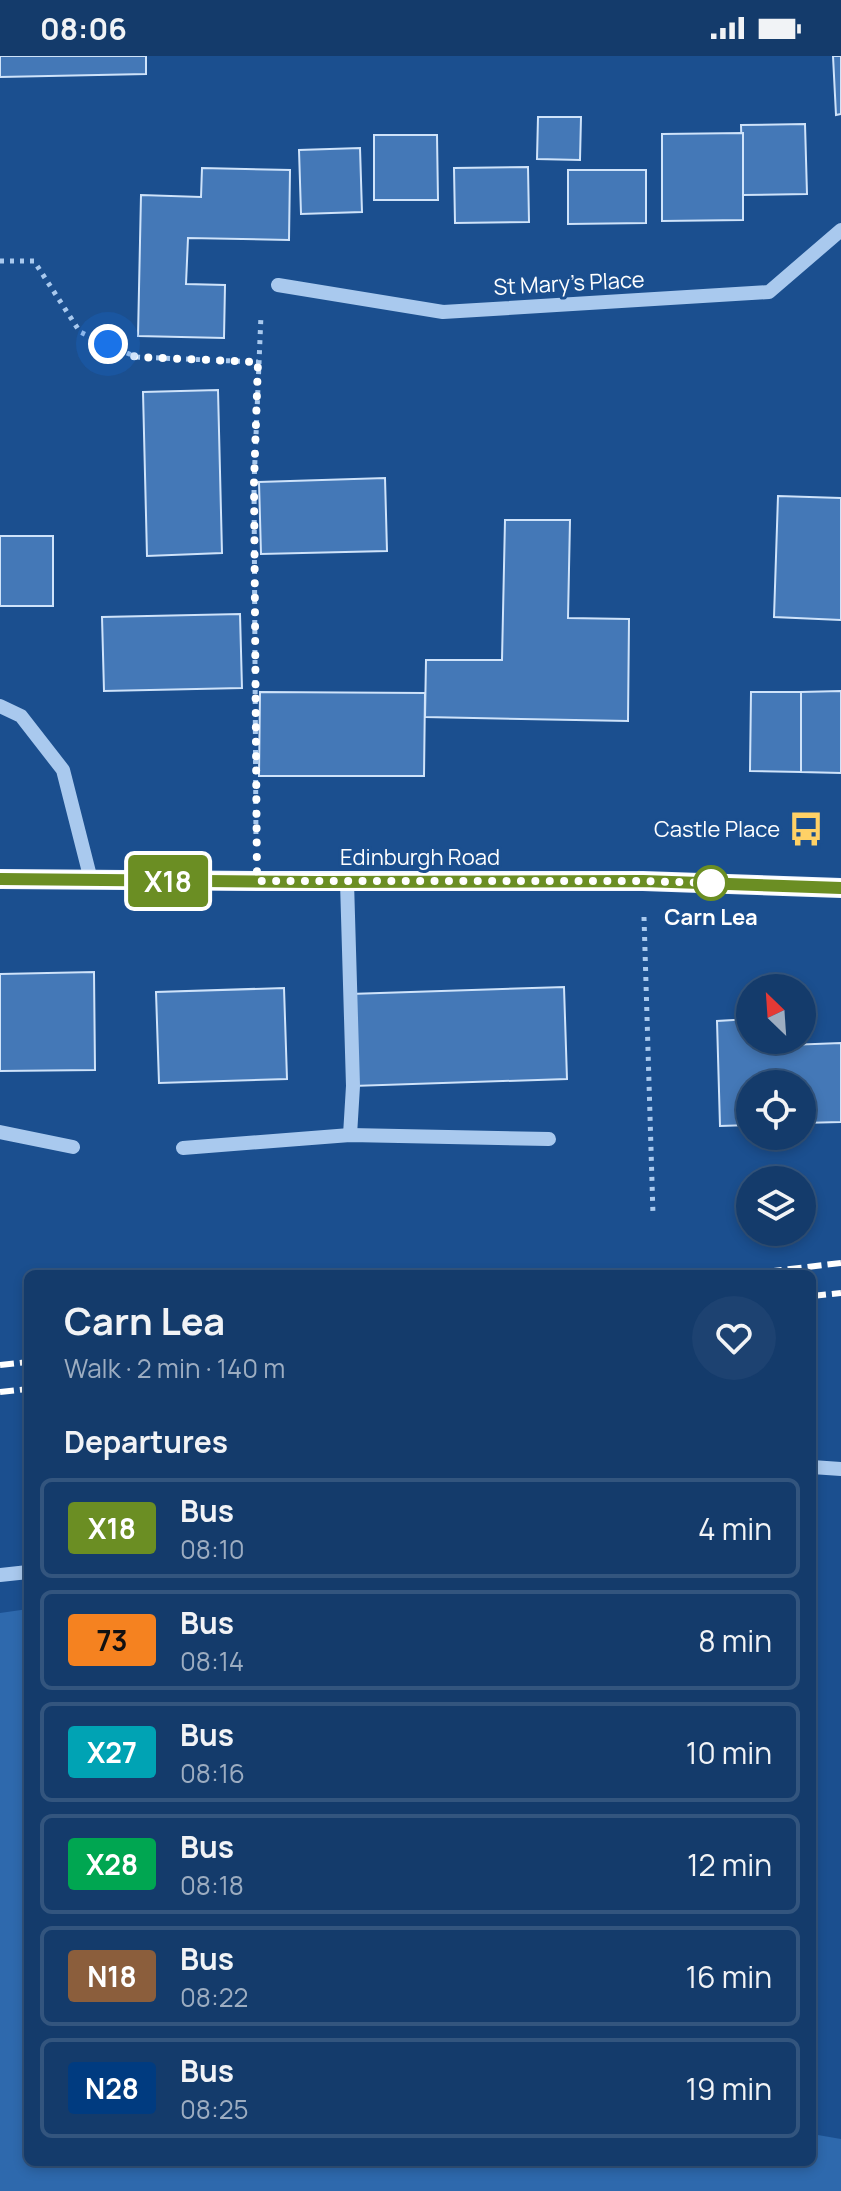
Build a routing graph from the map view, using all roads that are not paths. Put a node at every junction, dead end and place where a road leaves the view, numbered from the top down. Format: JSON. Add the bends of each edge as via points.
{"nodes":[{"id":1,"x":841,"y":230,"type":"edge"},
{"id":2,"x":278,"y":285,"type":"road end"},
{"id":3,"x":0,"y":706,"type":"edge"},
{"id":4,"x":0,"y":879,"type":"edge"},
{"id":5,"x":91,"y":880,"type":"junction"},
{"id":6,"x":347,"y":882,"type":"junction"},
{"id":7,"x":841,"y":888,"type":"edge"},
{"id":8,"x":0,"y":1132,"type":"edge"},
{"id":9,"x":350,"y":1135,"type":"junction"},
{"id":10,"x":549,"y":1139,"type":"dead end"},
{"id":11,"x":73,"y":1147,"type":"dead end"},
{"id":12,"x":183,"y":1148,"type":"dead end"},
{"id":13,"x":816,"y":1467,"type":"edge"},
{"id":14,"x":841,"y":1469,"type":"edge"},
{"id":15,"x":24,"y":1572,"type":"edge"},
{"id":16,"x":0,"y":1575,"type":"edge"}],
"edges":[{"from":1,"to":2,"type":"street","name":"St Mary's Place","via":[[769,292],[443,312]]},
{"from":3,"to":5,"type":"street","via":[[21,716],[63,770]]},
{"from":4,"to":5,"type":"main road","name":"Edinburgh Road"},
{"from":5,"to":6,"type":"main road","name":"Edinburgh Road"},
{"from":6,"to":7,"type":"main road","name":"Edinburgh Road","via":[[643,881]]},
{"from":6,"to":9,"type":"street"},
{"from":8,"to":11,"type":"street"},
{"from":9,"to":10,"type":"street"},
{"from":9,"to":12,"type":"street"},
{"from":13,"to":14,"type":"street"},
{"from":15,"to":16,"type":"street"}]}
